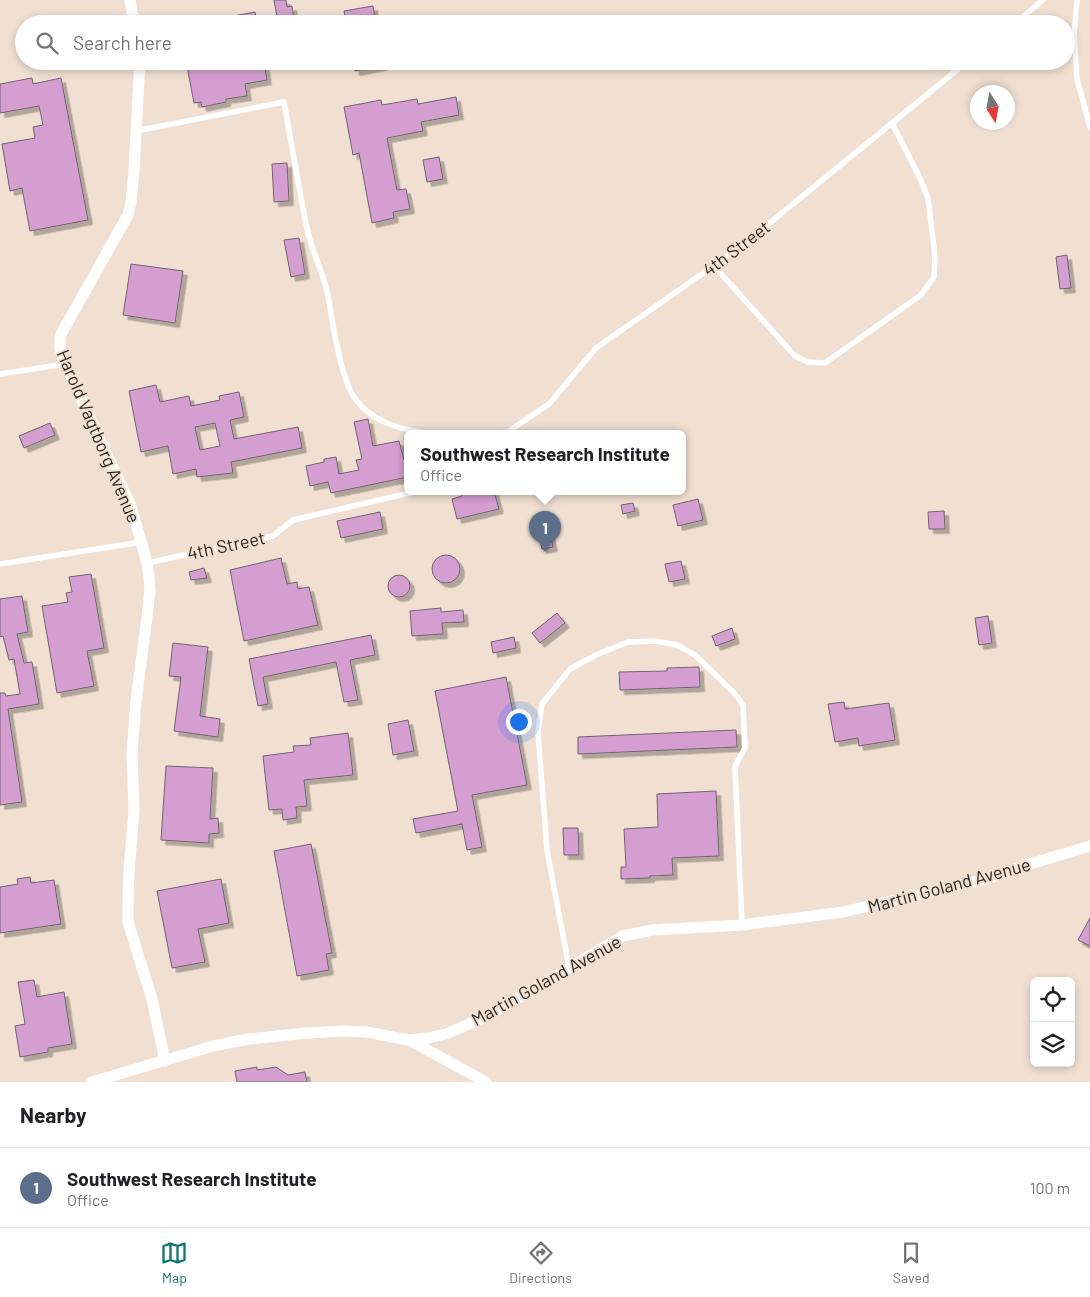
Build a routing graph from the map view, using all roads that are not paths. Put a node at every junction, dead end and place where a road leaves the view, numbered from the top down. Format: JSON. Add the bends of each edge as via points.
{"nodes":[{"id":1,"x":130,"y":0,"type":"edge"},
{"id":2,"x":1043,"y":0,"type":"edge"},
{"id":3,"x":1077,"y":0,"type":"edge"},
{"id":4,"x":132,"y":15,"type":"edge"},
{"id":5,"x":1025,"y":15,"type":"edge"},
{"id":6,"x":1075,"y":23,"type":"edge"},
{"id":7,"x":1075,"y":45,"type":"edge"},
{"id":8,"x":139,"y":70,"type":"edge"},
{"id":9,"x":957,"y":70,"type":"edge"},
{"id":10,"x":892,"y":123,"type":"junction"},
{"id":11,"x":1090,"y":127,"type":"edge"},
{"id":12,"x":136,"y":131,"type":"junction"},
{"id":13,"x":714,"y":266,"type":"junction"},
{"id":14,"x":65,"y":364,"type":"junction"},
{"id":15,"x":0,"y":374,"type":"edge"},
{"id":16,"x":404,"y":430,"type":"edge"},
{"id":17,"x":510,"y":430,"type":"edge"},
{"id":18,"x":404,"y":494,"type":"edge"},
{"id":19,"x":142,"y":542,"type":"junction"},
{"id":20,"x":147,"y":563,"type":"junction"},
{"id":21,"x":0,"y":564,"type":"edge"},
{"id":22,"x":1090,"y":846,"type":"edge"},
{"id":23,"x":742,"y":925,"type":"junction"},
{"id":24,"x":568,"y":967,"type":"junction"},
{"id":25,"x":408,"y":1040,"type":"junction"},
{"id":26,"x":165,"y":1061,"type":"junction"},
{"id":27,"x":92,"y":1082,"type":"edge"},
{"id":28,"x":486,"y":1082,"type":"edge"}],
"edges":[{"from":1,"to":4,"type":"street"},
{"from":2,"to":5,"type":"lane"},
{"from":3,"to":6,"type":"lane"},
{"from":7,"to":11,"type":"lane","via":[[1078,79]]},
{"from":8,"to":12,"type":"street","name":"Harold Vagtborg Avenue"},
{"from":9,"to":10,"type":"lane","name":"4th Street"},
{"from":10,"to":13,"type":"lane","name":"4th Street"},
{"from":10,"to":13,"type":"lane","via":[[928,198],[935,256],[934,276],[921,295],[825,363],[808,362],[794,356]]},
{"from":12,"to":14,"type":"street","name":"Harold Vagtborg Avenue","via":[[128,215],[60,336]]},
{"from":12,"to":16,"type":"lane","via":[[284,102],[309,235],[326,289],[348,387],[366,411]]},
{"from":13,"to":17,"type":"lane","name":"4th Street","via":[[596,348],[549,404]]},
{"from":14,"to":15,"type":"lane"},
{"from":14,"to":19,"type":"street","name":"Harold Vagtborg Avenue","via":[[131,506]]},
{"from":18,"to":20,"type":"lane","name":"4th Street","via":[[293,520],[273,536]]},
{"from":19,"to":20,"type":"street","name":"Harold Vagtborg Avenue"},
{"from":19,"to":21,"type":"lane"},
{"from":20,"to":26,"type":"street","name":"Harold Vagtborg Avenue","via":[[150,590],[133,735],[134,811],[128,871],[128,922],[152,998]]},
{"from":22,"to":23,"type":"street","name":"Martin Goland Avenue","via":[[990,878],[901,899],[843,912]]},
{"from":23,"to":24,"type":"street","name":"Martin Goland Avenue","via":[[652,930],[623,936]]},
{"from":23,"to":24,"type":"lane","via":[[735,766],[745,748],[743,705],[686,649],[655,641],[628,642],[570,669],[542,704],[538,732],[547,850]]},
{"from":24,"to":25,"type":"street","name":"Martin Goland Avenue","via":[[490,1015],[446,1034]]},
{"from":25,"to":26,"type":"street","name":"Martin Goland Avenue","via":[[367,1032],[308,1033],[248,1039]]},
{"from":25,"to":28,"type":"street"},
{"from":26,"to":27,"type":"street","name":"Martin Goland Avenue"}]}
